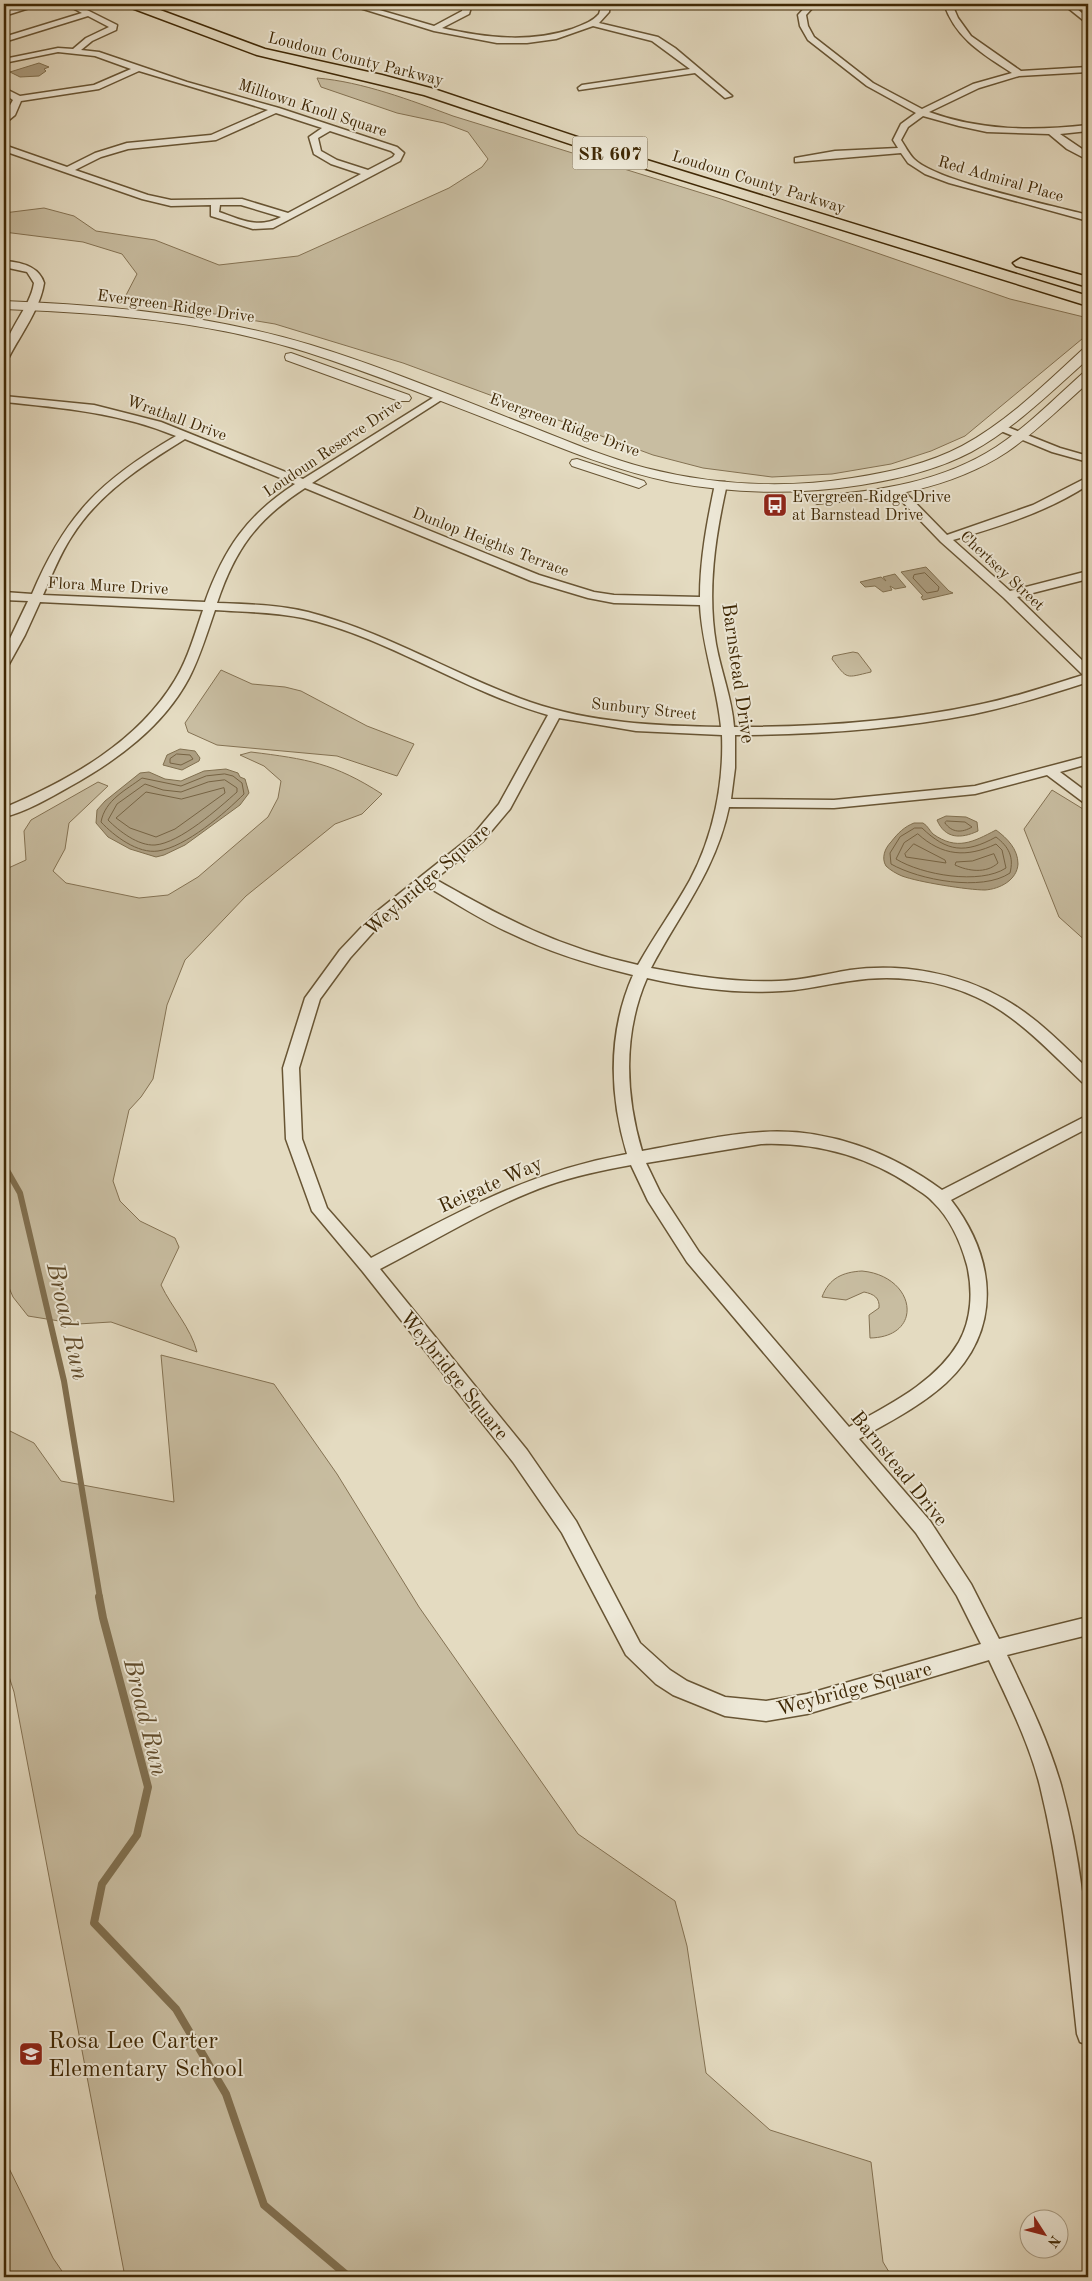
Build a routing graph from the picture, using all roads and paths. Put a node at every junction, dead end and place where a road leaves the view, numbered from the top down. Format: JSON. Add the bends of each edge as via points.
{"nodes":[{"id":1,"x":38,"y":4,"type":"edge"},
{"id":2,"x":69,"y":4,"type":"edge"},
{"id":3,"x":133,"y":4,"type":"edge"},
{"id":4,"x":164,"y":4,"type":"edge"},
{"id":5,"x":351,"y":4,"type":"edge"},
{"id":6,"x":468,"y":4,"type":"edge"},
{"id":7,"x":606,"y":4,"type":"edge"},
{"id":8,"x":807,"y":4,"type":"edge"},
{"id":9,"x":948,"y":4,"type":"edge"},
{"id":10,"x":1067,"y":4,"type":"edge"},
{"id":11,"x":24,"y":8,"type":"junction"},
{"id":12,"x":90,"y":13,"type":"junction"},
{"id":13,"x":4,"y":14,"type":"edge"},
{"id":14,"x":1088,"y":22,"type":"edge"},
{"id":15,"x":56,"y":23,"type":"junction"},
{"id":16,"x":593,"y":24,"type":"junction"},
{"id":17,"x":436,"y":28,"type":"junction"},
{"id":18,"x":12,"y":30,"type":"dead end"},
{"id":19,"x":20,"y":34,"type":"junction"},
{"id":20,"x":4,"y":40,"type":"edge"},
{"id":21,"x":77,"y":50,"type":"junction"},
{"id":22,"x":4,"y":61,"type":"edge"},
{"id":23,"x":137,"y":69,"type":"junction"},
{"id":24,"x":1088,"y":69,"type":"edge"},
{"id":25,"x":695,"y":71,"type":"junction"},
{"id":26,"x":1019,"y":74,"type":"junction"},
{"id":27,"x":582,"y":88,"type":"dead end"},
{"id":28,"x":4,"y":90,"type":"edge"},
{"id":29,"x":728,"y":96,"type":"dead end"},
{"id":30,"x":18,"y":99,"type":"junction"},
{"id":31,"x":276,"y":110,"type":"junction"},
{"id":32,"x":923,"y":112,"type":"junction"},
{"id":33,"x":4,"y":121,"type":"edge"},
{"id":34,"x":330,"y":127,"type":"junction"},
{"id":35,"x":1088,"y":128,"type":"edge"},
{"id":36,"x":1052,"y":132,"type":"junction"},
{"id":37,"x":5,"y":149,"type":"edge"},
{"id":38,"x":902,"y":150,"type":"junction"},
{"id":39,"x":1088,"y":157,"type":"edge"},
{"id":40,"x":798,"y":160,"type":"dead end"},
{"id":41,"x":68,"y":170,"type":"junction"},
{"id":42,"x":370,"y":174,"type":"junction"},
{"id":43,"x":216,"y":202,"type":"junction"},
{"id":44,"x":843,"y":211,"type":"dead end"},
{"id":45,"x":289,"y":216,"type":"junction"},
{"id":46,"x":1088,"y":218,"type":"edge"},
{"id":47,"x":1012,"y":260,"type":"dead end"},
{"id":48,"x":4,"y":264,"type":"edge"},
{"id":49,"x":1088,"y":282,"type":"edge"},
{"id":50,"x":1088,"y":302,"type":"edge"},
{"id":51,"x":4,"y":305,"type":"edge"},
{"id":52,"x":30,"y":309,"type":"junction"},
{"id":53,"x":4,"y":311,"type":"edge"},
{"id":54,"x":1088,"y":352,"type":"edge"},
{"id":55,"x":4,"y":357,"type":"edge"},
{"id":56,"x":1088,"y":376,"type":"edge"},
{"id":57,"x":439,"y":396,"type":"junction"},
{"id":58,"x":4,"y":399,"type":"edge"},
{"id":59,"x":424,"y":406,"type":"junction"},
{"id":60,"x":443,"y":413,"type":"dead end"},
{"id":61,"x":1000,"y":427,"type":"junction"},
{"id":62,"x":185,"y":434,"type":"junction"},
{"id":63,"x":498,"y":434,"type":"dead end"},
{"id":64,"x":1018,"y":436,"type":"junction"},
{"id":65,"x":1088,"y":459,"type":"edge"},
{"id":66,"x":1088,"y":480,"type":"edge"},
{"id":67,"x":304,"y":483,"type":"junction"},
{"id":68,"x":897,"y":490,"type":"junction"},
{"id":69,"x":719,"y":491,"type":"junction"},
{"id":70,"x":945,"y":539,"type":"junction"},
{"id":71,"x":1088,"y":575,"type":"edge"},
{"id":72,"x":1008,"y":595,"type":"junction"},
{"id":73,"x":4,"y":596,"type":"edge"},
{"id":74,"x":36,"y":598,"type":"junction"},
{"id":75,"x":704,"y":601,"type":"junction"},
{"id":76,"x":211,"y":607,"type":"junction"},
{"id":77,"x":4,"y":661,"type":"edge"},
{"id":78,"x":1088,"y":673,"type":"edge"},
{"id":79,"x":1088,"y":678,"type":"edge"},
{"id":80,"x":556,"y":714,"type":"junction"},
{"id":81,"x":728,"y":731,"type":"junction"},
{"id":82,"x":1088,"y":760,"type":"edge"},
{"id":83,"x":1050,"y":771,"type":"junction"},
{"id":84,"x":1088,"y":799,"type":"edge"},
{"id":85,"x":723,"y":803,"type":"junction"},
{"id":86,"x":4,"y":813,"type":"edge"},
{"id":87,"x":426,"y":880,"type":"junction"},
{"id":88,"x":642,"y":971,"type":"junction"},
{"id":89,"x":1088,"y":1078,"type":"edge"},
{"id":90,"x":1088,"y":1121,"type":"edge"},
{"id":91,"x":636,"y":1158,"type":"junction"},
{"id":92,"x":940,"y":1198,"type":"junction"},
{"id":93,"x":369,"y":1267,"type":"junction"},
{"id":94,"x":847,"y":1437,"type":"junction"},
{"id":95,"x":1088,"y":1626,"type":"edge"},
{"id":96,"x":994,"y":1649,"type":"junction"},
{"id":97,"x":1088,"y":2034,"type":"edge"}],
"edges":[{"from":1,"to":11,"type":"street"},
{"from":2,"to":12,"type":"street"},
{"from":3,"to":50,"type":"main road","name":"Loudoun County Parkway","number":"SR 607","via":[[261,52],[429,92],[632,160]]},
{"from":4,"to":44,"type":"main road","name":"Loudoun County Parkway","number":"SR 607","via":[[288,48],[427,79],[641,150]]},
{"from":5,"to":17,"type":"street"},
{"from":6,"to":17,"type":"street","via":[[466,12]]},
{"from":7,"to":16,"type":"street","via":[[602,17]]},
{"from":8,"to":32,"type":"street","via":[[802,15],[811,38],[889,97]]},
{"from":9,"to":26,"type":"street","via":[[964,37]]},
{"from":10,"to":14,"type":"street"},
{"from":11,"to":13,"type":"street"},
{"from":11,"to":15,"type":"street"},
{"from":12,"to":15,"type":"street"},
{"from":12,"to":21,"type":"street","via":[[107,21],[113,28],[84,41]]},
{"from":15,"to":19,"type":"street"},
{"from":16,"to":17,"type":"street","via":[[560,36],[514,41],[464,36]]},
{"from":16,"to":25,"type":"street","via":[[655,40],[672,50]]},
{"from":18,"to":19,"type":"street"},
{"from":19,"to":20,"type":"street"},
{"from":21,"to":22,"type":"street","name":"Milltown Knoll Square","via":[[48,51]]},
{"from":21,"to":23,"type":"street","name":"Milltown Knoll Square"},
{"from":23,"to":30,"type":"street","via":[[96,87]]},
{"from":23,"to":31,"type":"street","name":"Milltown Knoll Square"},
{"from":24,"to":26,"type":"street"},
{"from":25,"to":27,"type":"street"},
{"from":25,"to":29,"type":"street"},
{"from":26,"to":32,"type":"street","via":[[976,86]]},
{"from":28,"to":30,"type":"street"},
{"from":30,"to":33,"type":"street"},
{"from":31,"to":34,"type":"street","name":"Milltown Knoll Square"},
{"from":31,"to":41,"type":"street","via":[[213,138],[127,146],[98,155]]},
{"from":32,"to":36,"type":"street","via":[[987,129]]},
{"from":32,"to":38,"type":"street","via":[[904,126],[897,140]]},
{"from":34,"to":42,"type":"street","via":[[313,137],[317,152],[334,162]]},
{"from":34,"to":42,"type":"street","name":"Milltown Knoll Square","via":[[400,153],[397,159]]},
{"from":35,"to":36,"type":"street"},
{"from":36,"to":39,"type":"street"},
{"from":37,"to":41,"type":"street"},
{"from":38,"to":40,"type":"street"},
{"from":38,"to":46,"type":"street","name":"Red Admiral Place","via":[[911,161],[928,172],[952,181]]},
{"from":41,"to":43,"type":"street","via":[[171,203]]},
{"from":42,"to":45,"type":"street","name":"Milltown Knoll Square"},
{"from":43,"to":45,"type":"street","via":[[242,202]]},
{"from":43,"to":45,"type":"street","name":"Milltown Knoll Square","via":[[214,214],[253,226],[270,226]]},
{"from":47,"to":49,"type":"main road"},
{"from":48,"to":52,"type":"street","via":[[27,268],[36,276],[39,284]]},
{"from":51,"to":52,"type":"street","name":"Evergreen Ridge Drive"},
{"from":52,"to":53,"type":"street","name":"Evergreen Ridge Drive"},
{"from":52,"to":55,"type":"street"},
{"from":52,"to":57,"type":"street","name":"Evergreen Ridge Drive","via":[[155,316],[264,336],[331,356]]},
{"from":52,"to":59,"type":"street","name":"Evergreen Ridge Drive","via":[[140,321],[233,339]]},
{"from":54,"to":61,"type":"street","name":"Evergreen Ridge Drive"},
{"from":56,"to":64,"type":"street","name":"Evergreen Ridge Drive"},
{"from":57,"to":59,"type":"street","name":"Loudoun Reserve Drive"},
{"from":57,"to":69,"type":"street","name":"Evergreen Ridge Drive","via":[[625,466]]},
{"from":58,"to":62,"type":"street","name":"Wrathall Drive","via":[[94,408],[140,418]]},
{"from":59,"to":60,"type":"street","name":"Evergreen Ridge Drive"},
{"from":59,"to":67,"type":"street","name":"Loudoun Reserve Drive"},
{"from":61,"to":64,"type":"street"},
{"from":61,"to":69,"type":"street","name":"Evergreen Ridge Drive","via":[[950,457],[883,477],[815,486]]},
{"from":62,"to":67,"type":"street","name":"Wrathall Drive"},
{"from":62,"to":74,"type":"street","via":[[137,463],[90,505],[66,535]]},
{"from":63,"to":69,"type":"street","name":"Evergreen Ridge Drive","via":[[618,478],[666,490]]},
{"from":64,"to":65,"type":"street"},
{"from":64,"to":68,"type":"street","name":"Evergreen Ridge Drive","via":[[988,458],[963,470]]},
{"from":66,"to":70,"type":"street","via":[[1021,515]]},
{"from":67,"to":75,"type":"street","name":"Dunlop Heights Terrace","via":[[558,586],[614,598]]},
{"from":67,"to":76,"type":"street","name":"Loudoun Reserve Drive","via":[[262,514],[247,531],[232,552]]},
{"from":68,"to":69,"type":"street","name":"Evergreen Ridge Drive","via":[[806,500]]},
{"from":68,"to":70,"type":"street","name":"Chertsey Street"},
{"from":69,"to":75,"type":"street","name":"Barnstead Drive","via":[[707,550]]},
{"from":70,"to":72,"type":"street","name":"Chertsey Street"},
{"from":71,"to":72,"type":"street"},
{"from":72,"to":78,"type":"street","name":"Chertsey Street"},
{"from":73,"to":74,"type":"street","name":"Flora Mure Drive"},
{"from":74,"to":76,"type":"street","name":"Flora Mure Drive"},
{"from":74,"to":77,"type":"street","via":[[16,644]]},
{"from":75,"to":81,"type":"street","name":"Barnstead Drive"},
{"from":76,"to":80,"type":"street","name":"Sunbury Street","via":[[303,615],[346,627],[484,689]]},
{"from":76,"to":86,"type":"street","name":"Loudoun Reserve Drive","via":[[182,678],[160,710],[122,746],[70,782]]},
{"from":79,"to":81,"type":"street","name":"Sunbury Street","via":[[1007,702],[893,722],[796,730]]},
{"from":80,"to":81,"type":"street","name":"Sunbury Street","via":[[614,725]]},
{"from":80,"to":87,"type":"street","name":"Weybridge Square","via":[[505,806],[478,838]]},
{"from":81,"to":85,"type":"street","name":"Barnstead Drive"},
{"from":82,"to":83,"type":"street"},
{"from":83,"to":84,"type":"street"},
{"from":83,"to":85,"type":"street","via":[[975,790],[834,804]]},
{"from":85,"to":88,"type":"street","name":"Barnstead Drive","via":[[713,842],[698,877]]},
{"from":87,"to":88,"type":"street","via":[[502,924],[551,946]]},
{"from":87,"to":93,"type":"street","name":"Weybridge Square","via":[[380,916],[345,954],[313,998],[291,1068],[294,1139],[311,1191],[320,1211]]},
{"from":88,"to":89,"type":"street","via":[[693,981],[756,986],[855,975],[900,973],[927,976],[991,998],[1018,1015]]},
{"from":88,"to":91,"type":"street","name":"Barnstead Drive","via":[[631,1000],[621,1066],[622,1096]]},
{"from":90,"to":92,"type":"street"},
{"from":91,"to":92,"type":"street","name":"Reigate Way","via":[[754,1139],[816,1140],[885,1161]]},
{"from":91,"to":93,"type":"street","name":"Reigate Way","via":[[544,1181],[496,1201]]},
{"from":91,"to":94,"type":"street","name":"Barnstead Drive","via":[[660,1208],[693,1257]]},
{"from":92,"to":94,"type":"street","via":[[968,1242],[978,1272],[976,1324],[964,1349],[946,1372],[923,1392]]},
{"from":93,"to":96,"type":"street","name":"Weybridge Square","via":[[532,1472],[569,1527],[633,1649],[680,1688],[724,1706],[766,1711],[807,1704]]},
{"from":94,"to":96,"type":"street","name":"Barnstead Drive","via":[[923,1527],[964,1590]]},
{"from":95,"to":96,"type":"street","name":"Weybridge Square"},
{"from":96,"to":97,"type":"street","name":"Barnstead Drive","via":[[1028,1722],[1050,1785],[1066,1855]]}]}
